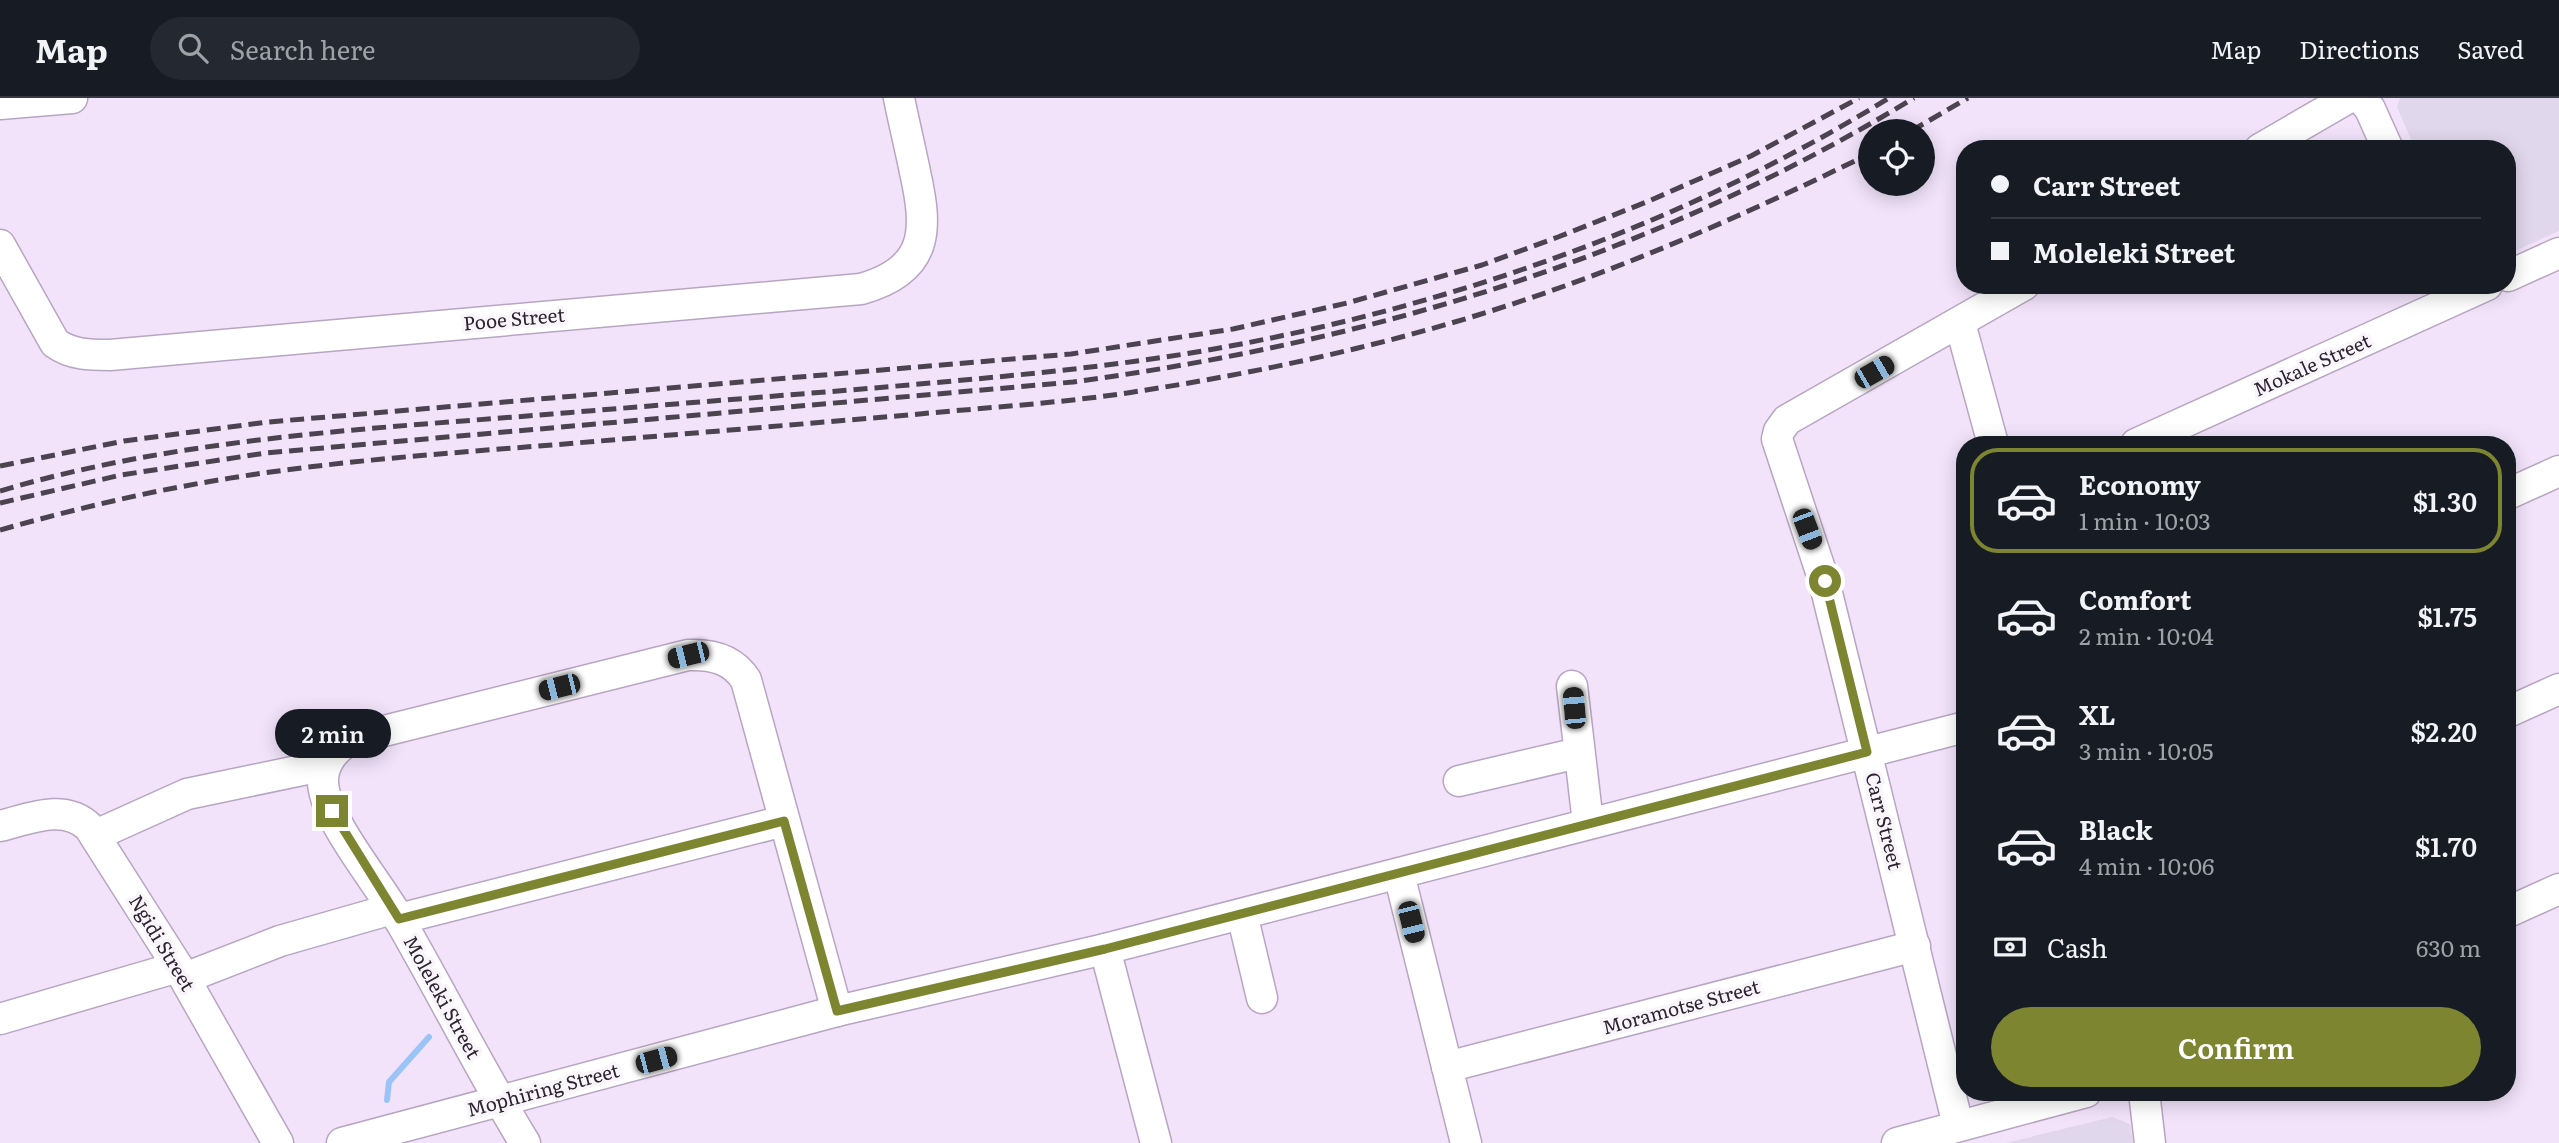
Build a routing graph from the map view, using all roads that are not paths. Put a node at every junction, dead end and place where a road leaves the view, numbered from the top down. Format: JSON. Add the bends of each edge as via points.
{"nodes":[{"id":1,"x":72,"y":98,"type":"edge"},
{"id":2,"x":899,"y":98,"type":"edge"},
{"id":3,"x":2348,"y":98,"type":"edge"},
{"id":4,"x":2361,"y":98,"type":"edge"},
{"id":5,"x":0,"y":104,"type":"edge"},
{"id":6,"x":2276,"y":140,"type":"edge"},
{"id":7,"x":2384,"y":140,"type":"edge"},
{"id":8,"x":0,"y":246,"type":"edge"},
{"id":9,"x":2559,"y":253,"type":"edge"},
{"id":10,"x":2516,"y":272,"type":"edge"},
{"id":11,"x":2009,"y":294,"type":"edge"},
{"id":12,"x":2449,"y":294,"type":"edge"},
{"id":13,"x":1959,"y":323,"type":"junction"},
{"id":14,"x":1991,"y":436,"type":"edge"},
{"id":15,"x":2153,"y":436,"type":"edge"},
{"id":16,"x":2559,"y":471,"type":"edge"},
{"id":17,"x":2516,"y":490,"type":"edge"},
{"id":18,"x":1572,"y":686,"type":"dead end"},
{"id":19,"x":2559,"y":689,"type":"edge"},
{"id":20,"x":2516,"y":708,"type":"edge"},
{"id":21,"x":1956,"y":729,"type":"edge"},
{"id":22,"x":1578,"y":752,"type":"junction"},
{"id":23,"x":1867,"y":752,"type":"junction"},
{"id":24,"x":324,"y":771,"type":"junction"},
{"id":25,"x":1460,"y":781,"type":"dead end"},
{"id":26,"x":784,"y":821,"type":"junction"},
{"id":27,"x":1588,"y":823,"type":"junction"},
{"id":28,"x":0,"y":826,"type":"edge"},
{"id":29,"x":96,"y":835,"type":"junction"},
{"id":30,"x":1399,"y":874,"type":"junction"},
{"id":31,"x":2559,"y":889,"type":"edge"},
{"id":32,"x":2516,"y":908,"type":"edge"},
{"id":33,"x":396,"y":914,"type":"junction"},
{"id":34,"x":1242,"y":914,"type":"junction"},
{"id":35,"x":1915,"y":946,"type":"junction"},
{"id":36,"x":1105,"y":949,"type":"junction"},
{"id":37,"x":181,"y":973,"type":"junction"},
{"id":38,"x":1262,"y":998,"type":"dead end"},
{"id":39,"x":837,"y":1011,"type":"junction"},
{"id":40,"x":0,"y":1019,"type":"edge"},
{"id":41,"x":1447,"y":1067,"type":"junction"},
{"id":42,"x":2051,"y":1101,"type":"edge"},
{"id":43,"x":2145,"y":1101,"type":"edge"},
{"id":44,"x":500,"y":1102,"type":"junction"},
{"id":45,"x":1958,"y":1125,"type":"junction"},
{"id":46,"x":1148,"y":1141,"type":"edge"},
{"id":47,"x":278,"y":1143,"type":"edge"},
{"id":48,"x":342,"y":1143,"type":"edge"},
{"id":49,"x":525,"y":1143,"type":"edge"},
{"id":50,"x":1466,"y":1143,"type":"edge"},
{"id":51,"x":1897,"y":1143,"type":"edge"},
{"id":52,"x":2150,"y":1143,"type":"edge"}],
"edges":[{"from":1,"to":5,"type":"street"},
{"from":2,"to":8,"type":"street","name":"Pooe Street","via":[[923,207],[922,237],[913,256],[896,274],[861,289],[86,355],[55,343]]},
{"from":3,"to":6,"type":"street"},
{"from":4,"to":7,"type":"street"},
{"from":9,"to":10,"type":"street"},
{"from":11,"to":13,"type":"street"},
{"from":12,"to":15,"type":"street","name":"Mokale Street"},
{"from":13,"to":14,"type":"street"},
{"from":13,"to":23,"type":"street","name":"Carr Street","via":[[1787,420],[1777,439],[1825,581]]},
{"from":16,"to":17,"type":"street"},
{"from":18,"to":22,"type":"street"},
{"from":19,"to":20,"type":"street"},
{"from":21,"to":23,"type":"street","name":"Mophiring Street"},
{"from":22,"to":25,"type":"street"},
{"from":22,"to":27,"type":"street"},
{"from":23,"to":27,"type":"street","name":"Mophiring Street"},
{"from":23,"to":35,"type":"street","name":"Carr Street"},
{"from":24,"to":26,"type":"street","via":[[337,748],[352,738],[688,655],[713,656],[730,662],[746,680]]},
{"from":24,"to":29,"type":"street","via":[[187,794]]},
{"from":24,"to":33,"type":"street","name":"Moleleki Street","via":[[326,800]]},
{"from":26,"to":33,"type":"street"},
{"from":26,"to":39,"type":"street"},
{"from":27,"to":30,"type":"street","name":"Mophiring Street"},
{"from":28,"to":29,"type":"street","name":"Ngidi Street","via":[[56,813],[78,818]]},
{"from":29,"to":37,"type":"street","name":"Ngidi Street"},
{"from":30,"to":34,"type":"street","name":"Mophiring Street"},
{"from":30,"to":41,"type":"street"},
{"from":31,"to":32,"type":"street"},
{"from":33,"to":37,"type":"street","via":[[281,941]]},
{"from":33,"to":44,"type":"street","name":"Moleleki Street"},
{"from":34,"to":36,"type":"street","name":"Mophiring Street"},
{"from":34,"to":38,"type":"street"},
{"from":35,"to":41,"type":"street","name":"Moramotse Street"},
{"from":35,"to":45,"type":"street","name":"Carr Street"},
{"from":36,"to":39,"type":"street","name":"Mophiring Street"},
{"from":36,"to":46,"type":"street"},
{"from":37,"to":40,"type":"street"},
{"from":37,"to":47,"type":"street","name":"Ngidi Street"},
{"from":39,"to":44,"type":"street","name":"Mophiring Street"},
{"from":41,"to":50,"type":"street"},
{"from":42,"to":45,"type":"street"},
{"from":43,"to":52,"type":"street"},
{"from":44,"to":48,"type":"street","name":"Mophiring Street"},
{"from":44,"to":49,"type":"street","name":"Moleleki Street"},
{"from":45,"to":51,"type":"street"}]}
